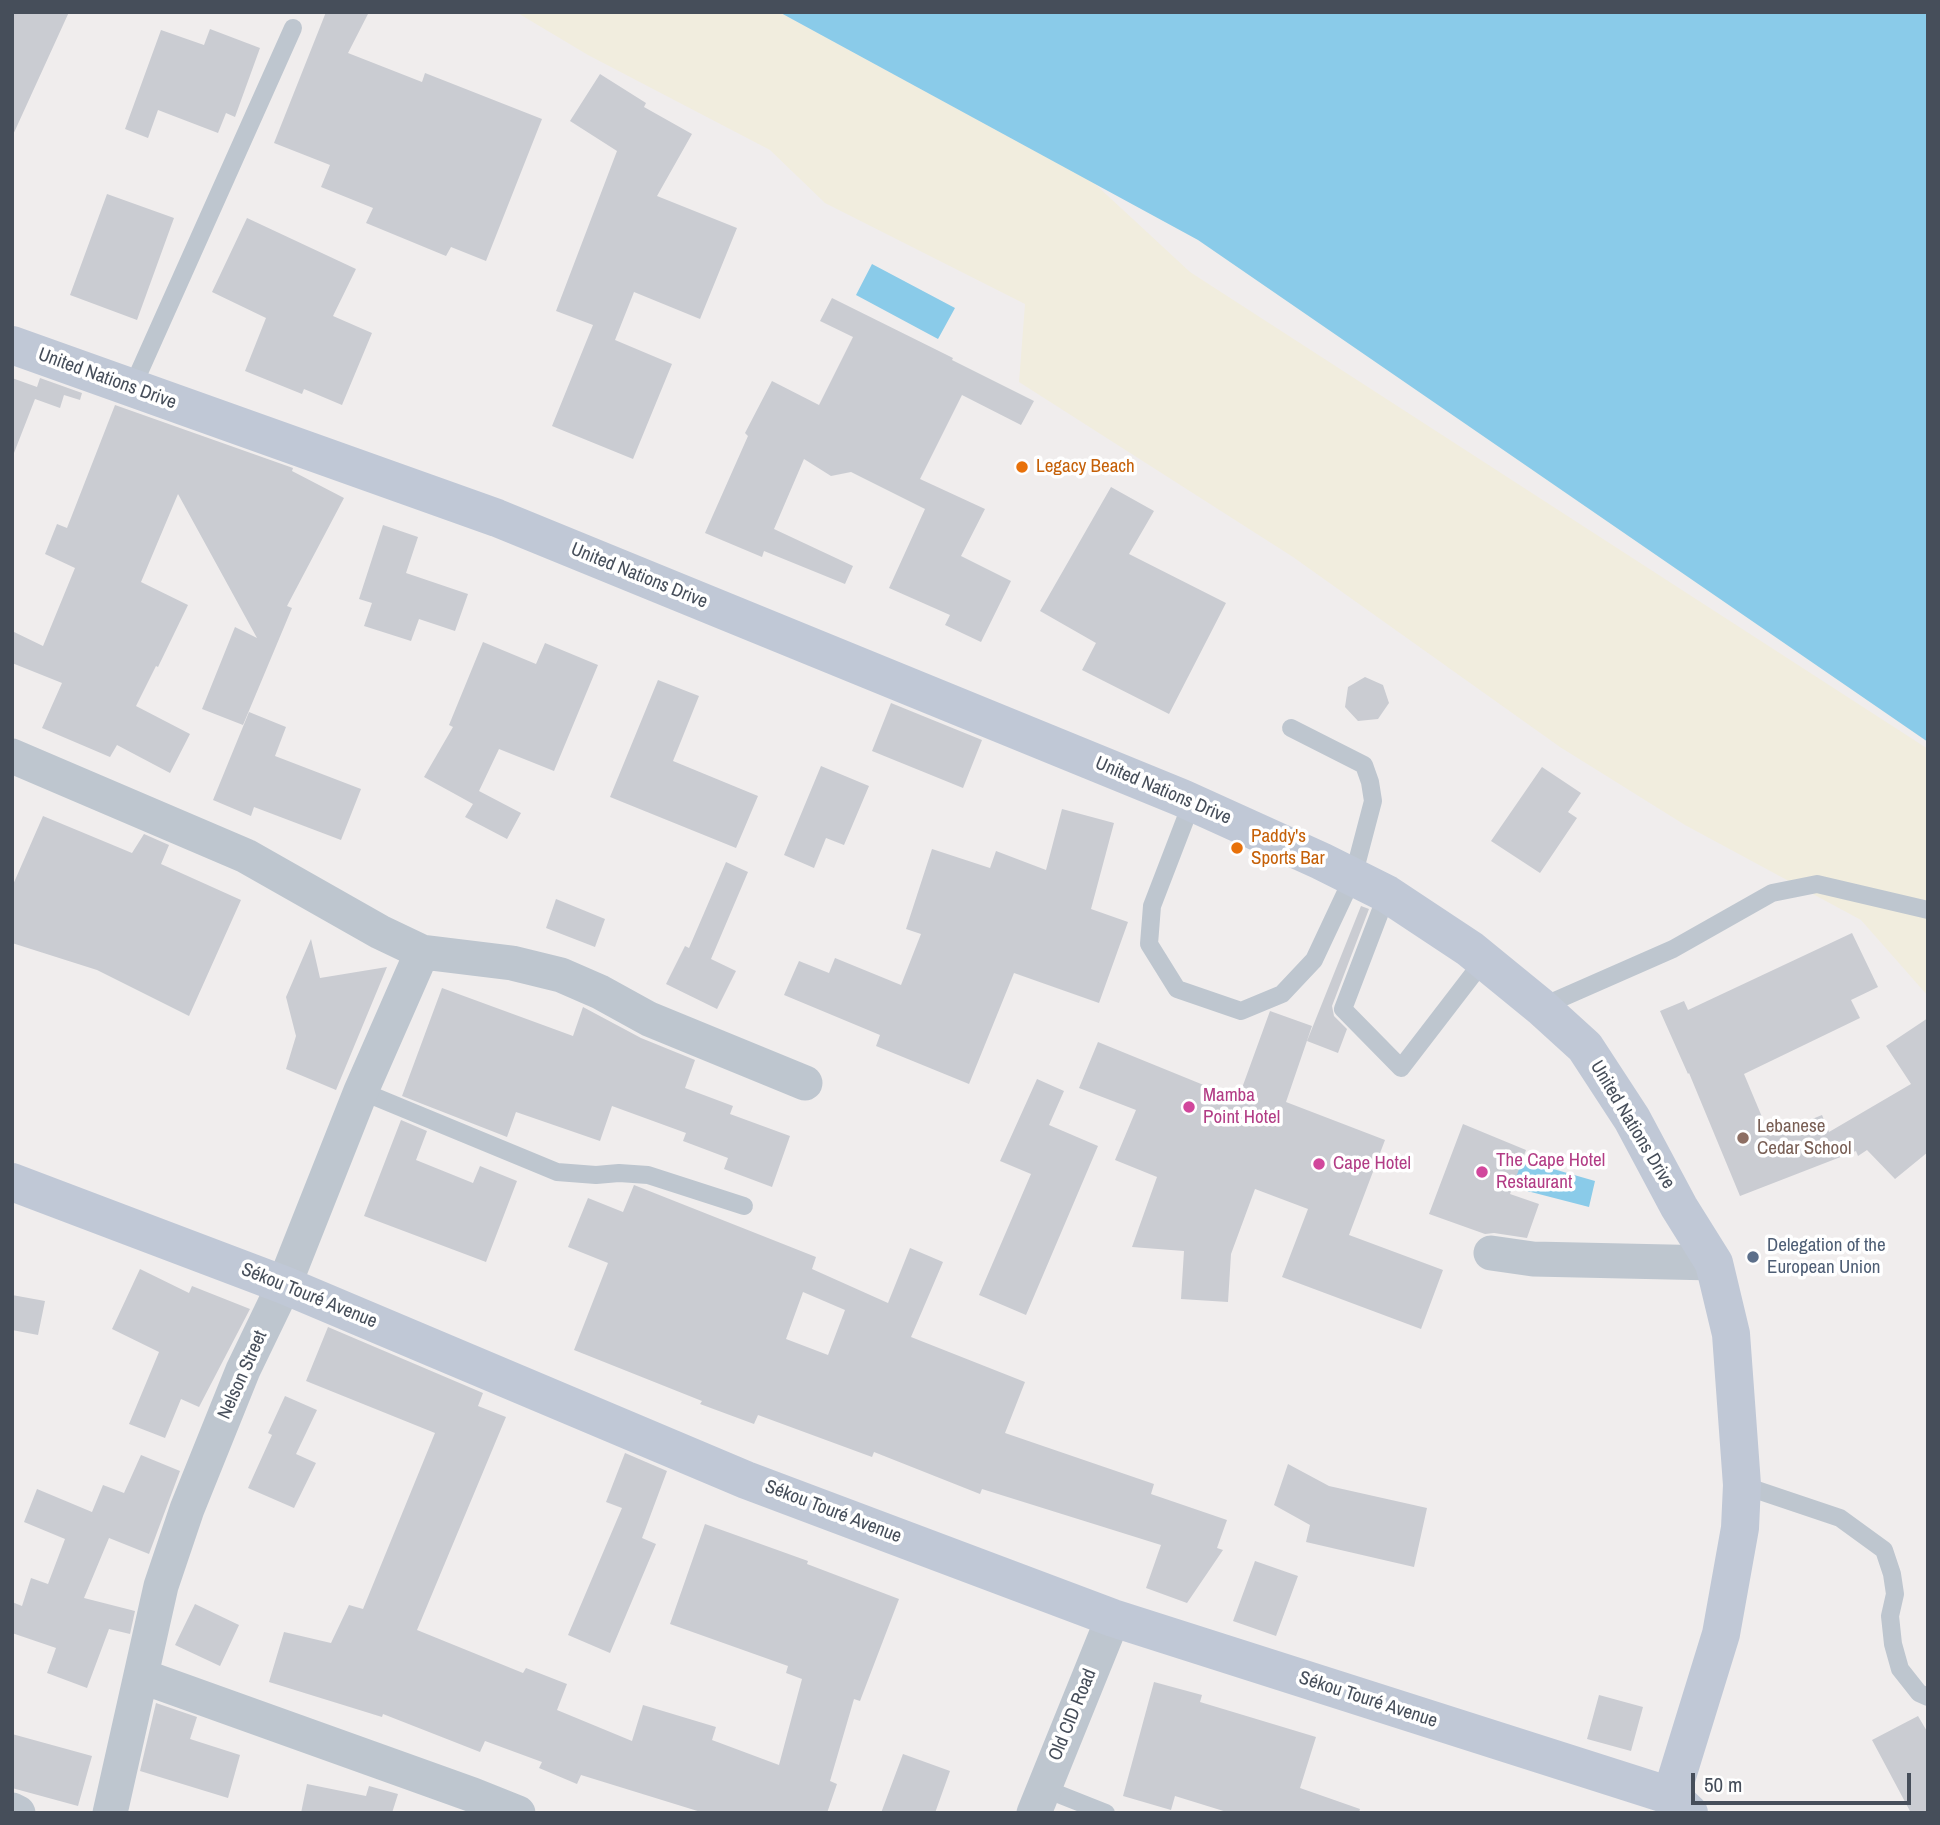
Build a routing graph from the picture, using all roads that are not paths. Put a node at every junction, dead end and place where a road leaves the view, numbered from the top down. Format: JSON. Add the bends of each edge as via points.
{"nodes":[{"id":1,"x":293,"y":28,"type":"dead end"},
{"id":2,"x":12,"y":345,"type":"edge"},
{"id":3,"x":132,"y":388,"type":"junction"},
{"id":4,"x":1291,"y":728,"type":"dead end"},
{"id":5,"x":12,"y":756,"type":"edge"},
{"id":6,"x":1192,"y":803,"type":"junction"},
{"id":7,"x":1353,"y":877,"type":"junction"},
{"id":8,"x":1387,"y":894,"type":"junction"},
{"id":9,"x":1928,"y":910,"type":"edge"},
{"id":10,"x":422,"y":952,"type":"junction"},
{"id":11,"x":1484,"y":960,"type":"junction"},
{"id":12,"x":1541,"y":1007,"type":"junction"},
{"id":13,"x":806,"y":1083,"type":"dead end"},
{"id":14,"x":361,"y":1091,"type":"junction"},
{"id":15,"x":12,"y":1182,"type":"edge"},
{"id":16,"x":744,"y":1206,"type":"dead end"},
{"id":17,"x":1491,"y":1253,"type":"dead end"},
{"id":18,"x":1714,"y":1263,"type":"junction"},
{"id":19,"x":284,"y":1285,"type":"junction"},
{"id":20,"x":1742,"y":1485,"type":"junction"},
{"id":21,"x":1113,"y":1618,"type":"junction"},
{"id":22,"x":141,"y":1676,"type":"junction"},
{"id":23,"x":1928,"y":1697,"type":"edge"},
{"id":24,"x":1039,"y":1800,"type":"edge"},
{"id":25,"x":1680,"y":1805,"type":"edge"},
{"id":26,"x":12,"y":1810,"type":"edge"},
{"id":27,"x":18,"y":1813,"type":"edge"},
{"id":28,"x":110,"y":1813,"type":"edge"},
{"id":29,"x":518,"y":1813,"type":"edge"},
{"id":30,"x":1106,"y":1813,"type":"edge"}],
"edges":[{"from":1,"to":3,"type":"lane"},
{"from":2,"to":3,"type":"street","name":"United Nations Drive"},
{"from":3,"to":6,"type":"street","name":"United Nations Drive","via":[[497,518]]},
{"from":4,"to":7,"type":"lane","via":[[1364,765],[1373,801]]},
{"from":5,"to":10,"type":"street","via":[[246,856]]},
{"from":6,"to":7,"type":"street","name":"United Nations Drive"},
{"from":6,"to":7,"type":"lane","via":[[1152,906],[1149,943],[1177,989],[1241,1011],[1282,994],[1314,960]]},
{"from":7,"to":8,"type":"street","name":"United Nations Drive"},
{"from":8,"to":11,"type":"street","name":"United Nations Drive"},
{"from":8,"to":11,"type":"lane","via":[[1343,1009],[1401,1068]]},
{"from":9,"to":12,"type":"lane","via":[[1816,884],[1772,893],[1673,949]]},
{"from":10,"to":13,"type":"street","via":[[512,963],[561,975],[649,1019]]},
{"from":10,"to":14,"type":"street","name":"Nelson Street"},
{"from":11,"to":12,"type":"street","name":"United Nations Drive"},
{"from":12,"to":18,"type":"street","name":"United Nations Drive","via":[[1585,1047]]},
{"from":14,"to":16,"type":"lane","via":[[556,1172],[648,1175]]},
{"from":14,"to":19,"type":"street","name":"Nelson Street"},
{"from":15,"to":19,"type":"street","name":"Sékou Touré Avenue"},
{"from":17,"to":18,"type":"street","via":[[1533,1259]]},
{"from":18,"to":20,"type":"street","name":"United Nations Drive","via":[[1731,1334]]},
{"from":19,"to":21,"type":"street","name":"Sékou Touré Avenue","via":[[746,1480]]},
{"from":19,"to":22,"type":"street","name":"Nelson Street","via":[[243,1370],[187,1509],[161,1586]]},
{"from":20,"to":23,"type":"lane","via":[[1840,1518],[1884,1550],[1895,1594],[1890,1616],[1900,1669],[1919,1693]]},
{"from":20,"to":25,"type":"street","name":"United Nations Drive","via":[[1740,1528],[1721,1634]]},
{"from":21,"to":24,"type":"street","name":"Old CID Road"},
{"from":21,"to":25,"type":"street","name":"Sékou Touré Avenue"},
{"from":22,"to":28,"type":"street","name":"Nelson Street"},
{"from":22,"to":29,"type":"street"},
{"from":24,"to":30,"type":"lane"},
{"from":26,"to":27,"type":"street"}]}
